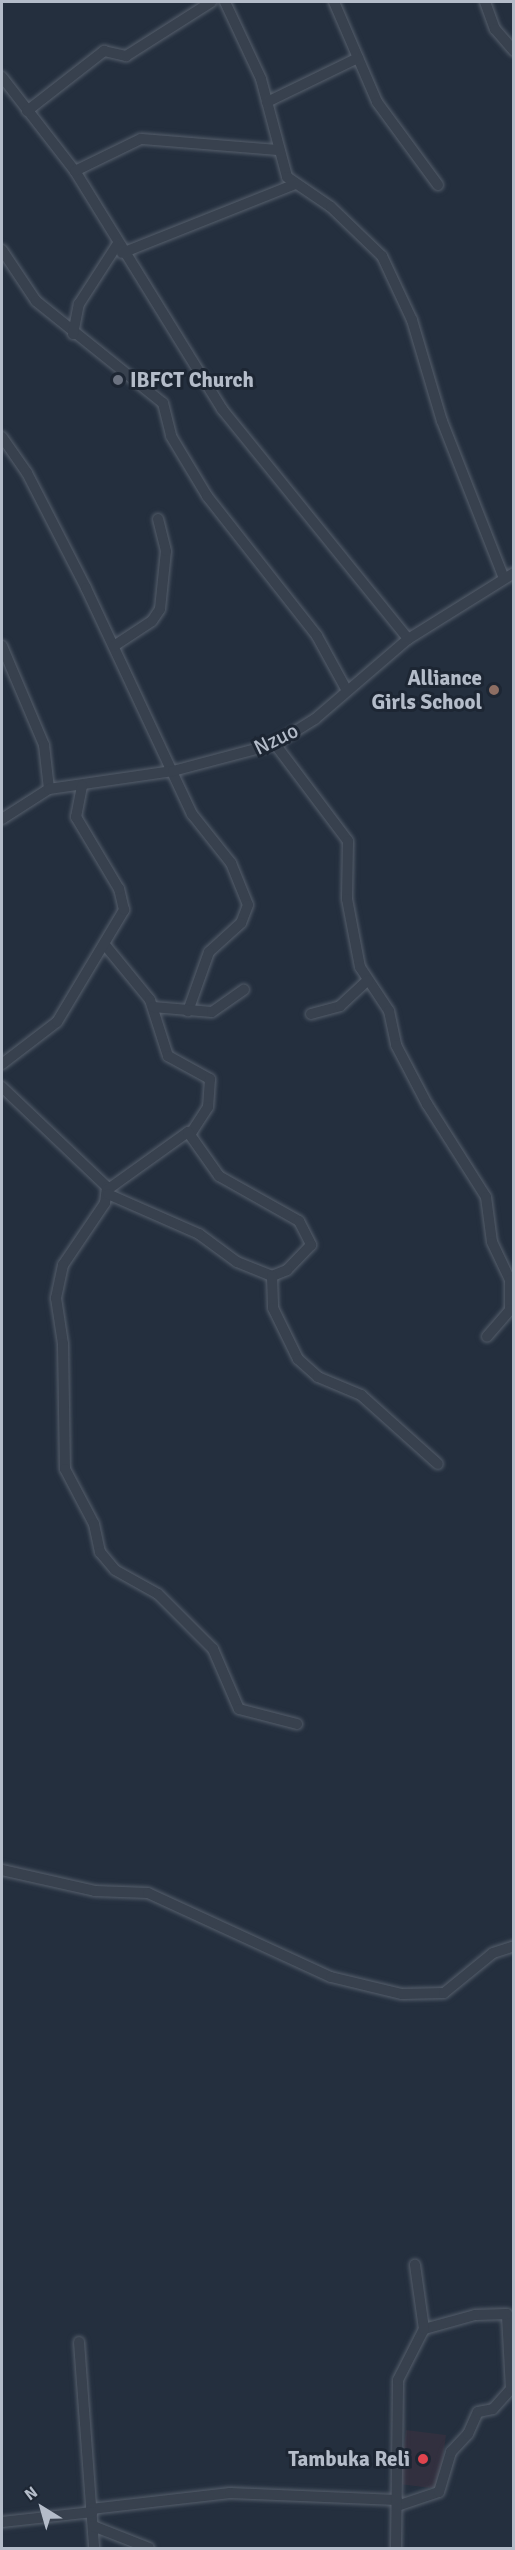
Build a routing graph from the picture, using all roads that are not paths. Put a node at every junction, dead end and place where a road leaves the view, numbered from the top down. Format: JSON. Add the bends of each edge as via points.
{"nodes":[{"id":1,"x":211,"y":2,"type":"edge"},
{"id":2,"x":225,"y":2,"type":"edge"},
{"id":3,"x":334,"y":2,"type":"edge"},
{"id":4,"x":485,"y":2,"type":"edge"},
{"id":5,"x":513,"y":51,"type":"edge"},
{"id":6,"x":358,"y":58,"type":"junction"},
{"id":7,"x":2,"y":77,"type":"edge"},
{"id":8,"x":267,"y":102,"type":"junction"},
{"id":9,"x":27,"y":111,"type":"junction"},
{"id":10,"x":279,"y":150,"type":"junction"},
{"id":11,"x":75,"y":171,"type":"junction"},
{"id":12,"x":293,"y":185,"type":"junction"},
{"id":13,"x":438,"y":185,"type":"dead end"},
{"id":14,"x":120,"y":249,"type":"junction"},
{"id":15,"x":2,"y":250,"type":"edge"},
{"id":16,"x":73,"y":334,"type":"junction"},
{"id":17,"x":2,"y":437,"type":"edge"},
{"id":18,"x":158,"y":519,"type":"dead end"},
{"id":19,"x":508,"y":574,"type":"edge"},
{"id":20,"x":408,"y":639,"type":"junction"},
{"id":21,"x":2,"y":646,"type":"edge"},
{"id":22,"x":114,"y":646,"type":"junction"},
{"id":23,"x":346,"y":689,"type":"junction"},
{"id":24,"x":275,"y":744,"type":"junction"},
{"id":25,"x":173,"y":771,"type":"junction"},
{"id":26,"x":82,"y":786,"type":"junction"},
{"id":27,"x":49,"y":789,"type":"junction"},
{"id":28,"x":2,"y":819,"type":"edge"},
{"id":29,"x":105,"y":945,"type":"junction"},
{"id":30,"x":368,"y":980,"type":"junction"},
{"id":31,"x":244,"y":990,"type":"dead end"},
{"id":32,"x":153,"y":1007,"type":"junction"},
{"id":33,"x":188,"y":1011,"type":"junction"},
{"id":34,"x":310,"y":1014,"type":"dead end"},
{"id":35,"x":2,"y":1064,"type":"edge"},
{"id":36,"x":2,"y":1087,"type":"edge"},
{"id":37,"x":191,"y":1133,"type":"junction"},
{"id":38,"x":108,"y":1192,"type":"junction"},
{"id":39,"x":272,"y":1276,"type":"junction"},
{"id":40,"x":487,"y":1336,"type":"dead end"},
{"id":41,"x":438,"y":1464,"type":"dead end"},
{"id":42,"x":297,"y":1724,"type":"dead end"},
{"id":43,"x":2,"y":1870,"type":"edge"},
{"id":44,"x":513,"y":1946,"type":"edge"},
{"id":45,"x":415,"y":2265,"type":"dead end"},
{"id":46,"x":424,"y":2329,"type":"junction"},
{"id":47,"x":79,"y":2342,"type":"dead end"},
{"id":48,"x":397,"y":2503,"type":"junction"},
{"id":49,"x":91,"y":2510,"type":"junction"},
{"id":50,"x":2,"y":2522,"type":"edge"},
{"id":51,"x":93,"y":2526,"type":"junction"},
{"id":52,"x":94,"y":2548,"type":"edge"},
{"id":53,"x":149,"y":2548,"type":"edge"},
{"id":54,"x":396,"y":2548,"type":"edge"}],
"edges":[{"from":1,"to":9,"type":"street","via":[[126,56],[104,51]]},
{"from":2,"to":8,"type":"street"},
{"from":3,"to":6,"type":"street"},
{"from":4,"to":5,"type":"street","via":[[495,28]]},
{"from":6,"to":8,"type":"street"},
{"from":6,"to":13,"type":"street","via":[[377,102]]},
{"from":7,"to":9,"type":"street"},
{"from":8,"to":10,"type":"street"},
{"from":9,"to":11,"type":"street"},
{"from":10,"to":11,"type":"street","via":[[141,139]]},
{"from":10,"to":12,"type":"street"},
{"from":11,"to":14,"type":"street"},
{"from":12,"to":14,"type":"street"},
{"from":12,"to":19,"type":"street","via":[[331,207],[381,255],[412,320],[441,421]]},
{"from":14,"to":16,"type":"street","via":[[79,304]]},
{"from":14,"to":20,"type":"street","via":[[185,341],[222,409]]},
{"from":15,"to":16,"type":"street","via":[[36,301]]},
{"from":16,"to":23,"type":"street","via":[[151,388],[163,403],[171,436],[207,496],[317,636]]},
{"from":17,"to":22,"type":"street","via":[[27,473]]},
{"from":18,"to":22,"type":"street","via":[[166,552],[160,609],[152,621]]},
{"from":19,"to":20,"type":"street","name":"Nzuo"},
{"from":20,"to":23,"type":"street","name":"Nzuo"},
{"from":21,"to":27,"type":"street","via":[[44,745]]},
{"from":22,"to":25,"type":"street"},
{"from":23,"to":24,"type":"street","name":"Nzuo","via":[[315,718]]},
{"from":24,"to":25,"type":"street","name":"Nzuo"},
{"from":24,"to":30,"type":"street","via":[[348,841],[352,935]]},
{"from":25,"to":26,"type":"street","name":"Nzuo"},
{"from":25,"to":33,"type":"street","via":[[192,814],[231,863],[248,905],[241,923],[209,952]]},
{"from":26,"to":27,"type":"street","name":"Nzuo"},
{"from":26,"to":29,"type":"street","via":[[75,817],[123,900],[124,910]]},
{"from":27,"to":28,"type":"street","name":"Nzuo"},
{"from":29,"to":32,"type":"street"},
{"from":29,"to":35,"type":"street","via":[[57,1022]]},
{"from":30,"to":34,"type":"street","via":[[340,1006]]},
{"from":30,"to":40,"type":"street","via":[[389,1011],[396,1045],[427,1104],[486,1197],[492,1242],[510,1280],[510,1310]]},
{"from":31,"to":33,"type":"street","via":[[212,1012]]},
{"from":32,"to":33,"type":"street"},
{"from":32,"to":37,"type":"street","via":[[168,1056],[210,1079],[208,1107]]},
{"from":36,"to":38,"type":"street"},
{"from":37,"to":38,"type":"street","via":[[181,1134]]},
{"from":37,"to":39,"type":"street","via":[[219,1176],[251,1198],[276,1206],[308,1231],[310,1249],[278,1277]]},
{"from":38,"to":39,"type":"street","via":[[199,1234],[237,1262]]},
{"from":38,"to":42,"type":"street","via":[[57,1281],[65,1469],[94,1524],[104,1558],[158,1594],[213,1649],[239,1709]]},
{"from":39,"to":41,"type":"street","via":[[273,1308],[298,1359],[318,1377],[361,1395]]},
{"from":43,"to":44,"type":"street","via":[[95,1891],[148,1893],[331,1977],[402,1994],[444,1993],[493,1953]]},
{"from":45,"to":46,"type":"street"},
{"from":46,"to":48,"type":"street","via":[[398,2380]]},
{"from":46,"to":48,"type":"street","via":[[475,2315],[507,2314],[511,2390],[492,2409],[478,2412],[468,2434],[451,2451],[439,2492]]},
{"from":47,"to":49,"type":"street"},
{"from":48,"to":49,"type":"street","via":[[230,2493]]},
{"from":48,"to":54,"type":"street"},
{"from":49,"to":50,"type":"street"},
{"from":49,"to":51,"type":"street"},
{"from":51,"to":52,"type":"street"},
{"from":51,"to":53,"type":"street"}]}
